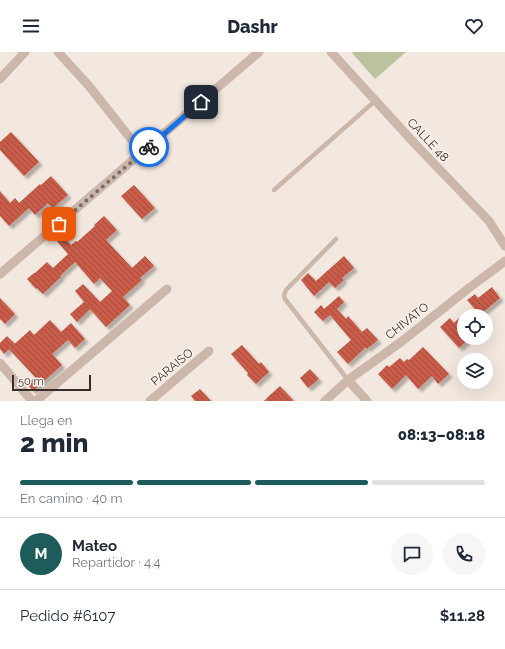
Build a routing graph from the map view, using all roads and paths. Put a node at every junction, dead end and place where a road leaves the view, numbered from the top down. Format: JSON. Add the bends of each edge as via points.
{"nodes":[{"id":1,"x":25,"y":52,"type":"edge"},
{"id":2,"x":58,"y":52,"type":"edge"},
{"id":3,"x":259,"y":52,"type":"edge"},
{"id":4,"x":331,"y":52,"type":"edge"},
{"id":5,"x":0,"y":79,"type":"edge"},
{"id":6,"x":376,"y":101,"type":"junction"},
{"id":7,"x":142,"y":153,"type":"junction"},
{"id":8,"x":274,"y":190,"type":"dead end"},
{"id":9,"x":336,"y":239,"type":"dead end"},
{"id":10,"x":505,"y":246,"type":"edge"},
{"id":11,"x":505,"y":262,"type":"edge"},
{"id":12,"x":0,"y":274,"type":"edge"},
{"id":13,"x":167,"y":289,"type":"dead end"},
{"id":14,"x":209,"y":350,"type":"dead end"},
{"id":15,"x":0,"y":363,"type":"edge"},
{"id":16,"x":348,"y":380,"type":"junction"},
{"id":17,"x":32,"y":401,"type":"edge"},
{"id":18,"x":36,"y":401,"type":"edge"},
{"id":19,"x":150,"y":401,"type":"edge"},
{"id":20,"x":325,"y":401,"type":"edge"},
{"id":21,"x":367,"y":401,"type":"edge"}],
"edges":[{"from":1,"to":5,"type":"street"},
{"from":2,"to":7,"type":"street","via":[[89,86]]},
{"from":3,"to":7,"type":"street"},
{"from":4,"to":6,"type":"street","name":"CALLE 48"},
{"from":6,"to":8,"type":"lane"},
{"from":6,"to":10,"type":"street","name":"CALLE 48","via":[[489,221]]},
{"from":7,"to":12,"type":"street"},
{"from":9,"to":16,"type":"lane","via":[[284,295],[285,300]]},
{"from":11,"to":16,"type":"street","name":"CHIVATO"},
{"from":13,"to":18,"type":"street"},
{"from":14,"to":19,"type":"street","name":"PARAISO"},
{"from":15,"to":17,"type":"street"},
{"from":16,"to":20,"type":"street","name":"CHIVATO"},
{"from":16,"to":21,"type":"street"}]}
